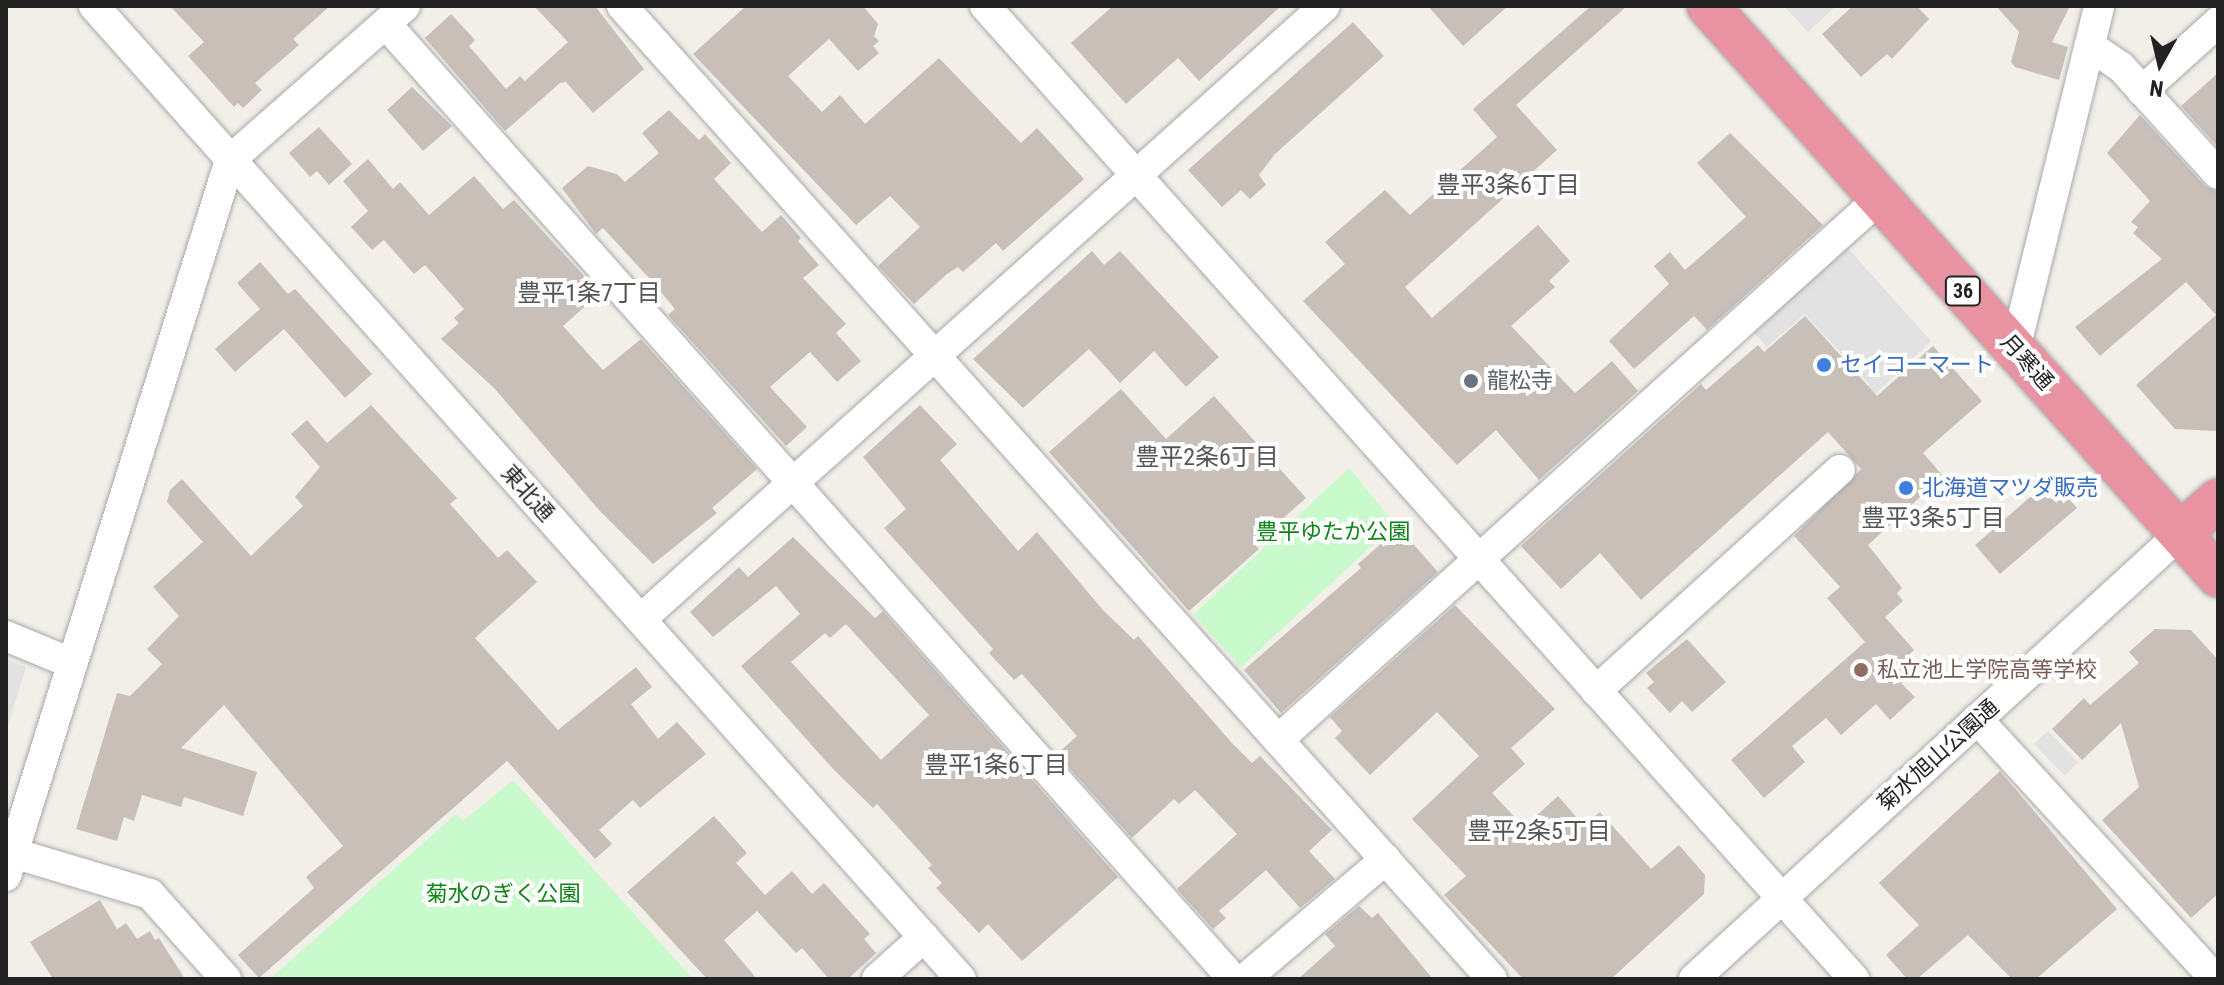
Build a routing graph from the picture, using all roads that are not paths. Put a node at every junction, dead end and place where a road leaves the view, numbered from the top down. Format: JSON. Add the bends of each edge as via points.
{"nodes":[{"id":1,"x":94,"y":6,"type":"edge"},
{"id":2,"x":622,"y":6,"type":"edge"},
{"id":3,"x":985,"y":6,"type":"edge"},
{"id":4,"x":1325,"y":6,"type":"edge"},
{"id":5,"x":1708,"y":6,"type":"edge"},
{"id":6,"x":2099,"y":6,"type":"edge"},
{"id":7,"x":396,"y":15,"type":"edge"},
{"id":8,"x":2218,"y":22,"type":"edge"},
{"id":9,"x":2090,"y":46,"type":"junction"},
{"id":10,"x":2142,"y":91,"type":"junction"},
{"id":11,"x":230,"y":160,"type":"junction"},
{"id":12,"x":2218,"y":174,"type":"edge"},
{"id":13,"x":1134,"y":175,"type":"junction"},
{"id":14,"x":1880,"y":198,"type":"junction"},
{"id":15,"x":2015,"y":349,"type":"junction"},
{"id":16,"x":934,"y":354,"type":"junction"},
{"id":17,"x":1840,"y":470,"type":"dead end"},
{"id":18,"x":794,"y":480,"type":"junction"},
{"id":19,"x":2218,"y":500,"type":"edge"},
{"id":20,"x":2181,"y":533,"type":"junction"},
{"id":21,"x":1477,"y":558,"type":"junction"},
{"id":22,"x":2218,"y":576,"type":"edge"},
{"id":23,"x":641,"y":619,"type":"junction"},
{"id":24,"x":6,"y":636,"type":"edge"},
{"id":25,"x":71,"y":663,"type":"junction"},
{"id":26,"x":1596,"y":691,"type":"junction"},
{"id":27,"x":1977,"y":719,"type":"junction"},
{"id":28,"x":1278,"y":740,"type":"junction"},
{"id":29,"x":1386,"y":859,"type":"junction"},
{"id":30,"x":10,"y":865,"type":"edge"},
{"id":31,"x":1781,"y":898,"type":"junction"},
{"id":32,"x":924,"y":937,"type":"junction"},
{"id":33,"x":226,"y":979,"type":"edge"},
{"id":34,"x":877,"y":979,"type":"edge"},
{"id":35,"x":961,"y":979,"type":"edge"},
{"id":36,"x":1233,"y":979,"type":"edge"},
{"id":37,"x":1245,"y":979,"type":"edge"},
{"id":38,"x":1492,"y":979,"type":"edge"},
{"id":39,"x":1694,"y":979,"type":"edge"},
{"id":40,"x":1854,"y":979,"type":"edge"},
{"id":41,"x":2215,"y":979,"type":"edge"}],
"edges":[{"from":1,"to":11,"type":"street","name":"東北通"},
{"from":2,"to":16,"type":"street"},
{"from":3,"to":13,"type":"street"},
{"from":4,"to":13,"type":"street"},
{"from":5,"to":14,"type":"highway","name":"月寒通","number":"36"},
{"from":6,"to":9,"type":"street"},
{"from":7,"to":11,"type":"street"},
{"from":7,"to":18,"type":"street"},
{"from":8,"to":10,"type":"street"},
{"from":9,"to":10,"type":"street"},
{"from":9,"to":15,"type":"street"},
{"from":10,"to":12,"type":"street"},
{"from":11,"to":23,"type":"street","name":"東北通"},
{"from":11,"to":25,"type":"street"},
{"from":13,"to":16,"type":"street"},
{"from":13,"to":21,"type":"street"},
{"from":14,"to":15,"type":"highway","name":"月寒通","number":"36"},
{"from":14,"to":21,"type":"street"},
{"from":15,"to":20,"type":"highway","name":"月寒通","number":"36"},
{"from":16,"to":18,"type":"street"},
{"from":16,"to":28,"type":"street"},
{"from":17,"to":26,"type":"street"},
{"from":18,"to":23,"type":"street"},
{"from":18,"to":36,"type":"street"},
{"from":19,"to":20,"type":"highway","name":"菊水旭山公園通"},
{"from":20,"to":22,"type":"highway","name":"月寒通","number":"36"},
{"from":20,"to":27,"type":"street","name":"菊水旭山公園通"},
{"from":21,"to":26,"type":"street"},
{"from":21,"to":28,"type":"street"},
{"from":23,"to":32,"type":"street","name":"東北通"},
{"from":24,"to":25,"type":"street"},
{"from":25,"to":30,"type":"street"},
{"from":26,"to":31,"type":"street"},
{"from":27,"to":31,"type":"street","name":"菊水旭山公園通"},
{"from":27,"to":41,"type":"street"},
{"from":28,"to":29,"type":"street"},
{"from":29,"to":37,"type":"street"},
{"from":29,"to":38,"type":"street"},
{"from":30,"to":33,"type":"street","via":[[150,894]]},
{"from":31,"to":39,"type":"street","name":"菊水旭山公園通"},
{"from":31,"to":40,"type":"street"},
{"from":32,"to":34,"type":"street"},
{"from":32,"to":35,"type":"street","name":"東北通"}]}
